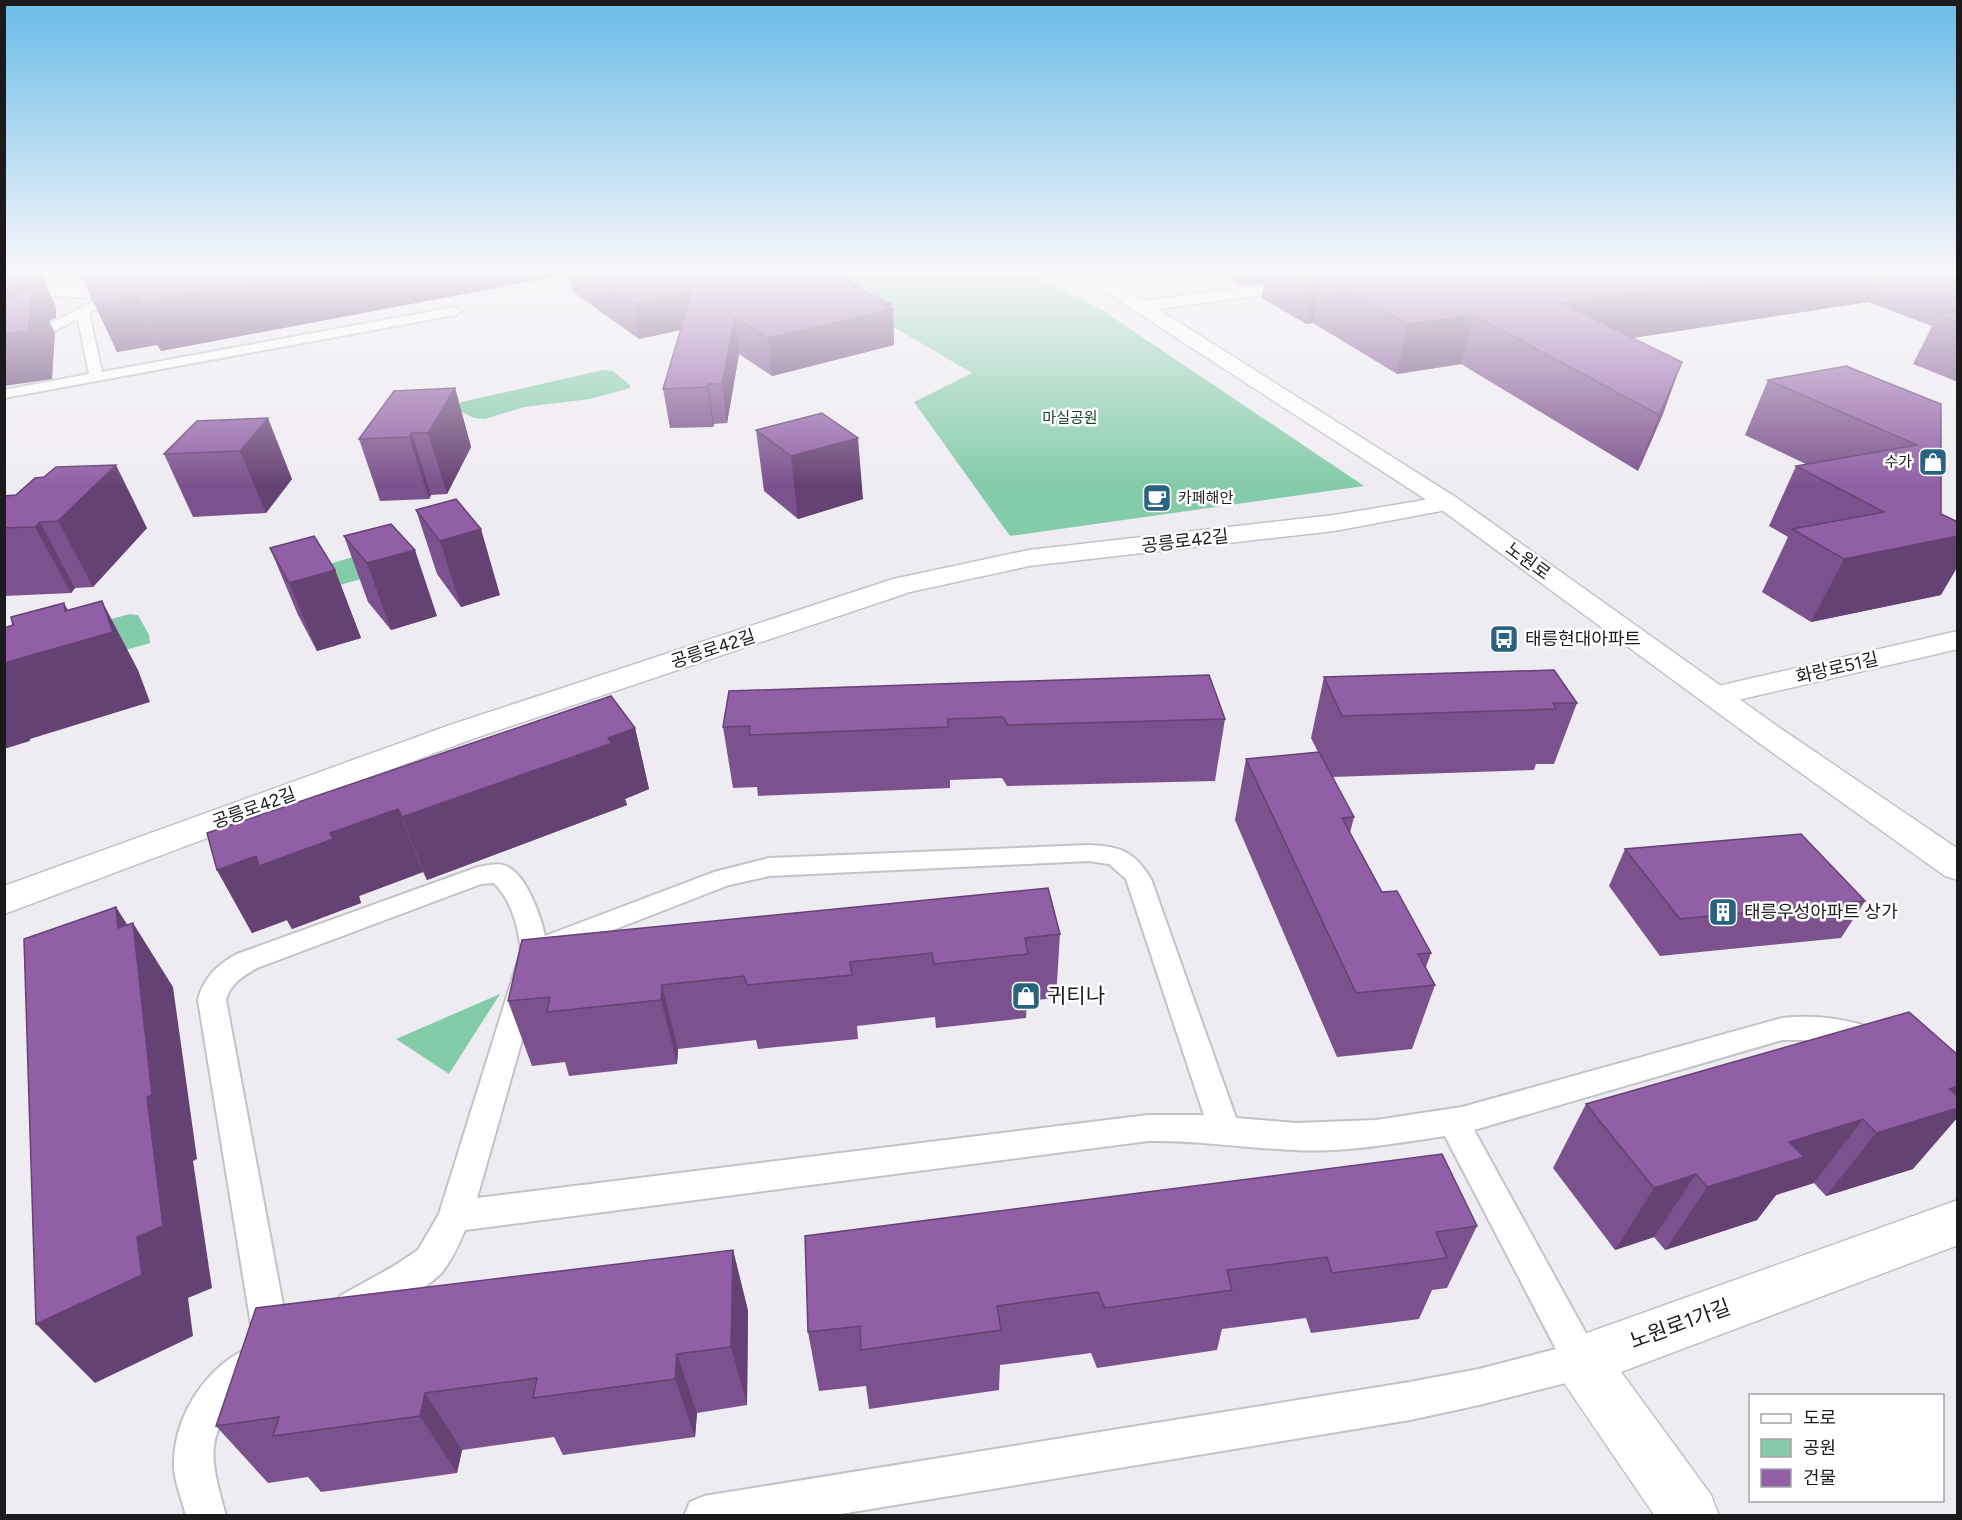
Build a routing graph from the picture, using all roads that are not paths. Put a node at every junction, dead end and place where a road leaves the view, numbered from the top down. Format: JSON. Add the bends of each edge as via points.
{"nodes":[{"id":1,"x":18,"y":345,"type":"edge"},
{"id":2,"x":90,"y":345,"type":"edge"},
{"id":3,"x":255,"y":345,"type":"edge"},
{"id":4,"x":1202,"y":345,"type":"edge"},
{"id":5,"x":4,"y":352,"type":"edge"},
{"id":6,"x":162,"y":354,"type":"edge"},
{"id":7,"x":96,"y":372,"type":"junction"},
{"id":8,"x":4,"y":394,"type":"edge"},
{"id":9,"x":1448,"y":503,"type":"junction"},
{"id":10,"x":1958,"y":640,"type":"edge"},
{"id":11,"x":1716,"y":696,"type":"junction"},
{"id":12,"x":1958,"y":867,"type":"edge"},
{"id":13,"x":4,"y":901,"type":"edge"},
{"id":14,"x":534,"y":951,"type":"junction"},
{"id":15,"x":1900,"y":1053,"type":"edge"},
{"id":16,"x":1453,"y":1121,"type":"junction"},
{"id":17,"x":1225,"y":1130,"type":"junction"},
{"id":18,"x":455,"y":1216,"type":"junction"},
{"id":19,"x":1958,"y":1222,"type":"edge"},
{"id":20,"x":328,"y":1321,"type":"edge"},
{"id":21,"x":1581,"y":1361,"type":"junction"},
{"id":22,"x":206,"y":1515,"type":"edge"},
{"id":23,"x":704,"y":1515,"type":"edge"},
{"id":24,"x":1690,"y":1515,"type":"edge"}],
"edges":[{"from":1,"to":5,"type":"lane"},
{"from":2,"to":7,"type":"lane"},
{"from":3,"to":7,"type":"lane"},
{"from":4,"to":9,"type":"street","name":"노원로"},
{"from":6,"to":7,"type":"lane"},
{"from":7,"to":8,"type":"lane"},
{"from":9,"to":11,"type":"street","name":"노원로"},
{"from":9,"to":13,"type":"street","name":"공릉로42길","via":[[1335,523],[1029,558],[903,585],[460,732]]},
{"from":10,"to":11,"type":"street","name":"화랑로51길"},
{"from":11,"to":12,"type":"street","name":"노원로"},
{"from":14,"to":17,"type":"lane","via":[[723,878],[769,867],[1089,853],[1116,856],[1130,865],[1138,879]]},
{"from":14,"to":18,"type":"lane"},
{"from":14,"to":22,"type":"lane","via":[[532,928],[511,887],[500,873],[491,873],[247,961],[222,978],[214,991],[212,1000],[287,1343],[245,1369],[208,1405],[196,1433],[193,1464]]},
{"from":15,"to":16,"type":"lane","via":[[1837,1028],[1782,1029]]},
{"from":16,"to":17,"type":"lane","via":[[1376,1133],[1296,1137]]},
{"from":16,"to":21,"type":"lane"},
{"from":17,"to":18,"type":"lane","via":[[1148,1128]]},
{"from":18,"to":20,"type":"lane","via":[[430,1261]]},
{"from":19,"to":21,"type":"street","name":"노원로1가길"},
{"from":21,"to":23,"type":"lane","via":[[1410,1401]]},
{"from":21,"to":24,"type":"street"}]}
